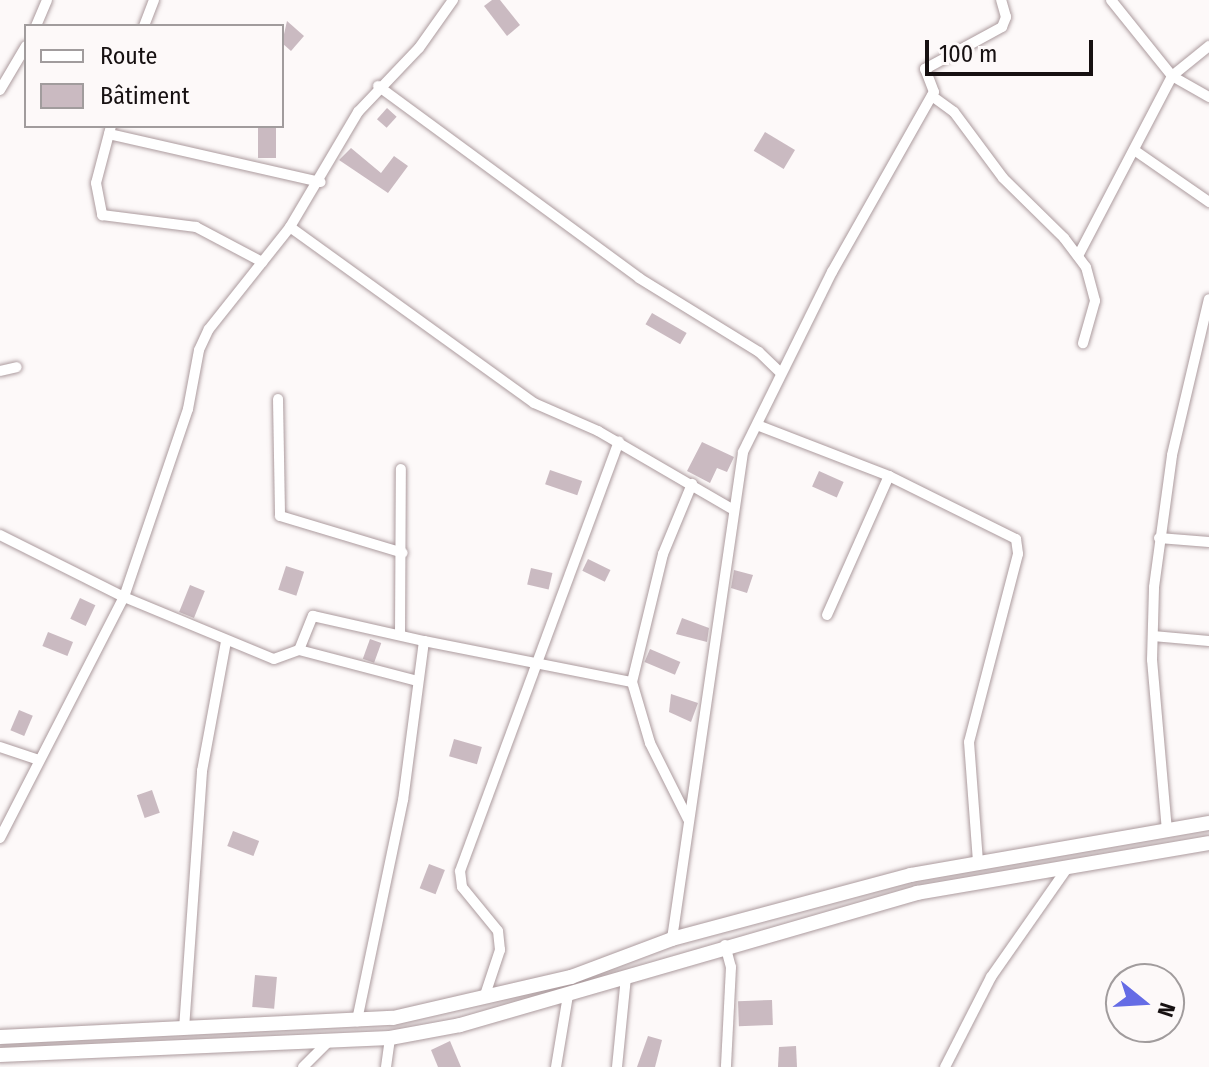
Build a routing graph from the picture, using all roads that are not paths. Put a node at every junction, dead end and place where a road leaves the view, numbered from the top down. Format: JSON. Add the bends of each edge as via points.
{"nodes":[{"id":1,"x":47,"y":0,"type":"edge"},
{"id":2,"x":154,"y":0,"type":"edge"},
{"id":3,"x":453,"y":0,"type":"edge"},
{"id":4,"x":1001,"y":0,"type":"edge"},
{"id":5,"x":1111,"y":0,"type":"edge"},
{"id":6,"x":37,"y":24,"type":"edge"},
{"id":7,"x":145,"y":24,"type":"edge"},
{"id":8,"x":1209,"y":46,"type":"edge"},
{"id":9,"x":24,"y":49,"type":"edge"},
{"id":10,"x":1172,"y":76,"type":"junction"},
{"id":11,"x":378,"y":86,"type":"junction"},
{"id":12,"x":0,"y":90,"type":"edge"},
{"id":13,"x":932,"y":96,"type":"junction"},
{"id":14,"x":1209,"y":97,"type":"edge"},
{"id":15,"x":110,"y":130,"type":"edge"},
{"id":16,"x":1137,"y":152,"type":"junction"},
{"id":17,"x":321,"y":182,"type":"junction"},
{"id":18,"x":1209,"y":202,"type":"edge"},
{"id":19,"x":290,"y":227,"type":"junction"},
{"id":20,"x":1078,"y":256,"type":"junction"},
{"id":21,"x":262,"y":262,"type":"junction"},
{"id":22,"x":1209,"y":299,"type":"edge"},
{"id":23,"x":1083,"y":343,"type":"dead end"},
{"id":24,"x":17,"y":367,"type":"dead end"},
{"id":25,"x":0,"y":371,"type":"edge"},
{"id":26,"x":780,"y":372,"type":"junction"},
{"id":27,"x":278,"y":399,"type":"dead end"},
{"id":28,"x":757,"y":425,"type":"junction"},
{"id":29,"x":619,"y":442,"type":"junction"},
{"id":30,"x":401,"y":469,"type":"dead end"},
{"id":31,"x":889,"y":476,"type":"junction"},
{"id":32,"x":692,"y":484,"type":"junction"},
{"id":33,"x":734,"y":510,"type":"junction"},
{"id":34,"x":0,"y":535,"type":"edge"},
{"id":35,"x":1159,"y":538,"type":"junction"},
{"id":36,"x":1209,"y":542,"type":"edge"},
{"id":37,"x":403,"y":553,"type":"junction"},
{"id":38,"x":124,"y":597,"type":"junction"},
{"id":39,"x":827,"y":615,"type":"dead end"},
{"id":40,"x":400,"y":635,"type":"junction"},
{"id":41,"x":1153,"y":636,"type":"junction"},
{"id":42,"x":226,"y":641,"type":"junction"},
{"id":43,"x":424,"y":641,"type":"junction"},
{"id":44,"x":1209,"y":641,"type":"edge"},
{"id":45,"x":299,"y":650,"type":"junction"},
{"id":46,"x":534,"y":667,"type":"junction"},
{"id":47,"x":417,"y":681,"type":"junction"},
{"id":48,"x":632,"y":682,"type":"junction"},
{"id":49,"x":0,"y":747,"type":"edge"},
{"id":50,"x":39,"y":760,"type":"junction"},
{"id":51,"x":688,"y":819,"type":"junction"},
{"id":52,"x":1209,"y":823,"type":"edge"},
{"id":53,"x":1167,"y":831,"type":"junction"},
{"id":54,"x":0,"y":838,"type":"edge"},
{"id":55,"x":1209,"y":843,"type":"edge"},
{"id":56,"x":978,"y":862,"type":"junction"},
{"id":57,"x":1068,"y":867,"type":"junction"},
{"id":58,"x":672,"y":939,"type":"junction"},
{"id":59,"x":725,"y":945,"type":"junction"},
{"id":60,"x":626,"y":977,"type":"junction"},
{"id":61,"x":568,"y":995,"type":"junction"},
{"id":62,"x":484,"y":998,"type":"junction"},
{"id":63,"x":357,"y":1021,"type":"junction"},
{"id":64,"x":184,"y":1029,"type":"junction"},
{"id":65,"x":0,"y":1037,"type":"edge"},
{"id":66,"x":390,"y":1038,"type":"junction"},
{"id":67,"x":326,"y":1044,"type":"junction"},
{"id":68,"x":0,"y":1055,"type":"edge"},
{"id":69,"x":32,"y":1060,"type":"edge"},
{"id":70,"x":303,"y":1067,"type":"edge"},
{"id":71,"x":386,"y":1067,"type":"edge"},
{"id":72,"x":556,"y":1067,"type":"edge"},
{"id":73,"x":617,"y":1067,"type":"edge"},
{"id":74,"x":726,"y":1067,"type":"edge"},
{"id":75,"x":945,"y":1067,"type":"edge"}],
"edges":[{"from":1,"to":6,"type":"street"},
{"from":2,"to":7,"type":"street"},
{"from":3,"to":11,"type":"street","via":[[419,48]]},
{"from":4,"to":13,"type":"street","via":[[1006,17],[1002,27],[925,69]]},
{"from":5,"to":10,"type":"street"},
{"from":8,"to":10,"type":"street"},
{"from":9,"to":12,"type":"street"},
{"from":10,"to":14,"type":"street"},
{"from":10,"to":16,"type":"street"},
{"from":11,"to":17,"type":"street"},
{"from":11,"to":26,"type":"street","via":[[639,278],[759,352]]},
{"from":13,"to":20,"type":"street","via":[[954,112],[1003,178]]},
{"from":13,"to":26,"type":"street","via":[[891,161]]},
{"from":15,"to":17,"type":"street"},
{"from":15,"to":21,"type":"street","via":[[96,183],[102,215],[196,227]]},
{"from":16,"to":18,"type":"street"},
{"from":16,"to":20,"type":"street"},
{"from":17,"to":19,"type":"street"},
{"from":19,"to":21,"type":"street"},
{"from":19,"to":29,"type":"street","via":[[534,403]]},
{"from":20,"to":23,"type":"street","via":[[1095,301]]},
{"from":21,"to":38,"type":"street","via":[[203,340],[188,409]]},
{"from":22,"to":35,"type":"street"},
{"from":24,"to":25,"type":"street"},
{"from":26,"to":28,"type":"street"},
{"from":27,"to":37,"type":"street","via":[[280,516]]},
{"from":28,"to":31,"type":"street"},
{"from":28,"to":33,"type":"street","via":[[737,472]]},
{"from":29,"to":32,"type":"street"},
{"from":29,"to":46,"type":"street"},
{"from":30,"to":37,"type":"street"},
{"from":31,"to":39,"type":"street"},
{"from":31,"to":56,"type":"street","via":[[1016,539],[1018,554],[969,742]]},
{"from":32,"to":33,"type":"street"},
{"from":32,"to":48,"type":"street","via":[[663,554]]},
{"from":33,"to":51,"type":"street"},
{"from":34,"to":38,"type":"street"},
{"from":35,"to":36,"type":"street"},
{"from":35,"to":41,"type":"street"},
{"from":37,"to":40,"type":"street"},
{"from":38,"to":42,"type":"street"},
{"from":38,"to":50,"type":"street"},
{"from":40,"to":43,"type":"street"},
{"from":40,"to":45,"type":"street","via":[[313,616]]},
{"from":41,"to":44,"type":"street"},
{"from":41,"to":53,"type":"street","via":[[1156,739]]},
{"from":42,"to":45,"type":"street","via":[[274,659]]},
{"from":42,"to":64,"type":"street","via":[[202,771]]},
{"from":43,"to":46,"type":"street"},
{"from":43,"to":47,"type":"street"},
{"from":45,"to":47,"type":"street"},
{"from":46,"to":48,"type":"street"},
{"from":46,"to":62,"type":"street","via":[[460,871],[462,887],[498,931],[500,950]]},
{"from":47,"to":63,"type":"street","via":[[403,800]]},
{"from":48,"to":51,"type":"street","via":[[650,743]]},
{"from":49,"to":50,"type":"street"},
{"from":50,"to":54,"type":"street"},
{"from":51,"to":58,"type":"street"},
{"from":52,"to":53,"type":"street"},
{"from":53,"to":56,"type":"street"},
{"from":55,"to":57,"type":"street"},
{"from":56,"to":58,"type":"street"},
{"from":57,"to":59,"type":"street","via":[[917,893]]},
{"from":57,"to":75,"type":"street","via":[[991,977]]},
{"from":58,"to":62,"type":"street","via":[[571,977]]},
{"from":59,"to":60,"type":"street"},
{"from":59,"to":74,"type":"street","via":[[731,967]]},
{"from":60,"to":61,"type":"street"},
{"from":60,"to":73,"type":"street"},
{"from":61,"to":66,"type":"street"},
{"from":61,"to":72,"type":"street"},
{"from":62,"to":63,"type":"street"},
{"from":63,"to":64,"type":"street"},
{"from":64,"to":65,"type":"street"},
{"from":66,"to":67,"type":"street"},
{"from":66,"to":71,"type":"street"},
{"from":67,"to":69,"type":"street"},
{"from":67,"to":70,"type":"street"},
{"from":68,"to":69,"type":"street"}]}
